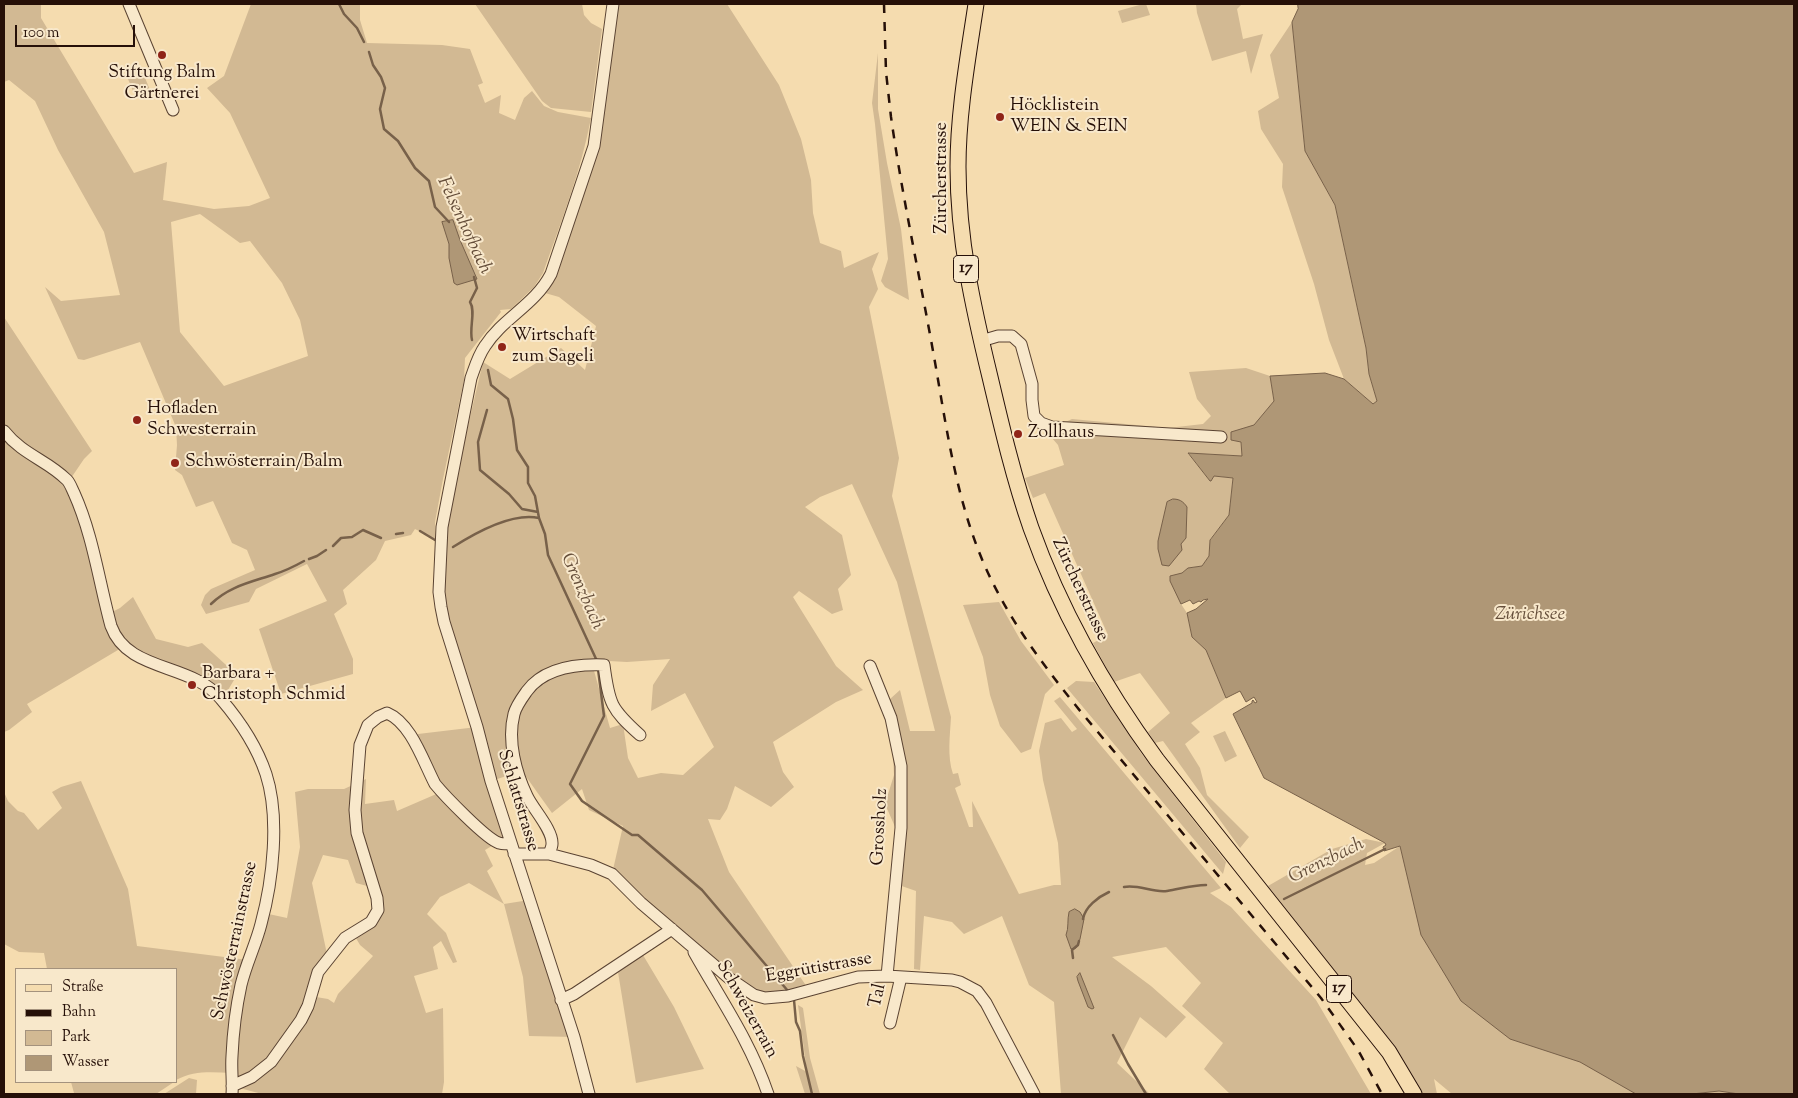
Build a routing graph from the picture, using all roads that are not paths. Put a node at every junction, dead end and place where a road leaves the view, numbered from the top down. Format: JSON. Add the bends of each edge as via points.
{"nodes":[{"id":1,"x":129,"y":4,"type":"edge"},
{"id":2,"x":613,"y":4,"type":"edge"},
{"id":3,"x":976,"y":4,"type":"edge"},
{"id":4,"x":172,"y":110,"type":"dead end"},
{"id":5,"x":981,"y":341,"type":"junction"},
{"id":6,"x":4,"y":431,"type":"edge"},
{"id":7,"x":1221,"y":437,"type":"dead end"},
{"id":8,"x":870,"y":666,"type":"dead end"},
{"id":9,"x":640,"y":735,"type":"dead end"},
{"id":10,"x":510,"y":843,"type":"junction"},
{"id":11,"x":514,"y":854,"type":"junction"},
{"id":12,"x":549,"y":854,"type":"junction"},
{"id":13,"x":672,"y":929,"type":"junction"},
{"id":14,"x":689,"y":944,"type":"junction"},
{"id":15,"x":887,"y":976,"type":"junction"},
{"id":16,"x":901,"y":977,"type":"junction"},
{"id":17,"x":561,"y":1000,"type":"junction"},
{"id":18,"x":890,"y":1022,"type":"dead end"},
{"id":19,"x":232,"y":1090,"type":"edge"},
{"id":20,"x":590,"y":1094,"type":"edge"},
{"id":21,"x":768,"y":1094,"type":"edge"},
{"id":22,"x":1034,"y":1094,"type":"edge"},
{"id":23,"x":1414,"y":1094,"type":"edge"}],
"edges":[{"from":1,"to":4,"type":"street"},
{"from":2,"to":10,"type":"street","name":"Schlattstrasse","via":[[594,146],[558,256],[539,293],[493,336],[478,358],[471,378],[445,512],[440,564],[441,607]]},
{"from":3,"to":5,"type":"main road","name":"Zürcherstrasse","number":"17","via":[[962,98],[958,166],[961,230]]},
{"from":5,"to":7,"type":"street","via":[[1012,336],[1021,344],[1032,384],[1034,416],[1040,423],[1052,427]]},
{"from":5,"to":23,"type":"main road","name":"Zürcherstrasse","number":"17","via":[[1014,477],[1031,528],[1055,589],[1094,666],[1157,760],[1389,1052]]},
{"from":6,"to":19,"type":"street","name":"Schwösterrainstrasse","via":[[28,454],[68,481],[82,510],[111,626],[120,643],[138,657],[190,676],[215,692],[249,738],[266,773],[273,823],[271,870],[261,924],[239,994],[232,1054]]},
{"from":8,"to":15,"type":"street","name":"Grossholz","via":[[891,718],[901,766],[901,828]]},
{"from":9,"to":12,"type":"street","via":[[611,705],[604,665],[585,665],[546,675],[521,698],[514,713],[512,748],[527,796],[551,836]]},
{"from":10,"to":11,"type":"street","name":"Schlattstrasse"},
{"from":10,"to":19,"type":"street","via":[[497,843],[441,792],[405,726],[396,716],[387,712],[368,725],[360,745],[355,810],[357,833],[378,910],[371,922],[344,938],[318,972],[308,1006],[276,1056]]},
{"from":11,"to":12,"type":"street","name":"Eggrütistrasse"},
{"from":11,"to":17,"type":"street","name":"Schlattstrasse"},
{"from":12,"to":13,"type":"street","name":"Eggrütistrasse","via":[[612,874]]},
{"from":13,"to":14,"type":"street","name":"Eggrütistrasse"},
{"from":13,"to":17,"type":"street"},
{"from":14,"to":15,"type":"street","name":"Eggrütistrasse","via":[[729,978],[754,995],[765,998],[788,996],[858,977]]},
{"from":14,"to":21,"type":"street","name":"Schweizerrain","via":[[746,1040]]},
{"from":15,"to":16,"type":"street","name":"Eggrütistrasse"},
{"from":16,"to":18,"type":"street","name":"Tal"},
{"from":16,"to":22,"type":"street","name":"Eggrütistrasse","via":[[952,980],[976,991],[986,1003]]},
{"from":17,"to":20,"type":"street","name":"Schlattstrasse"}]}
